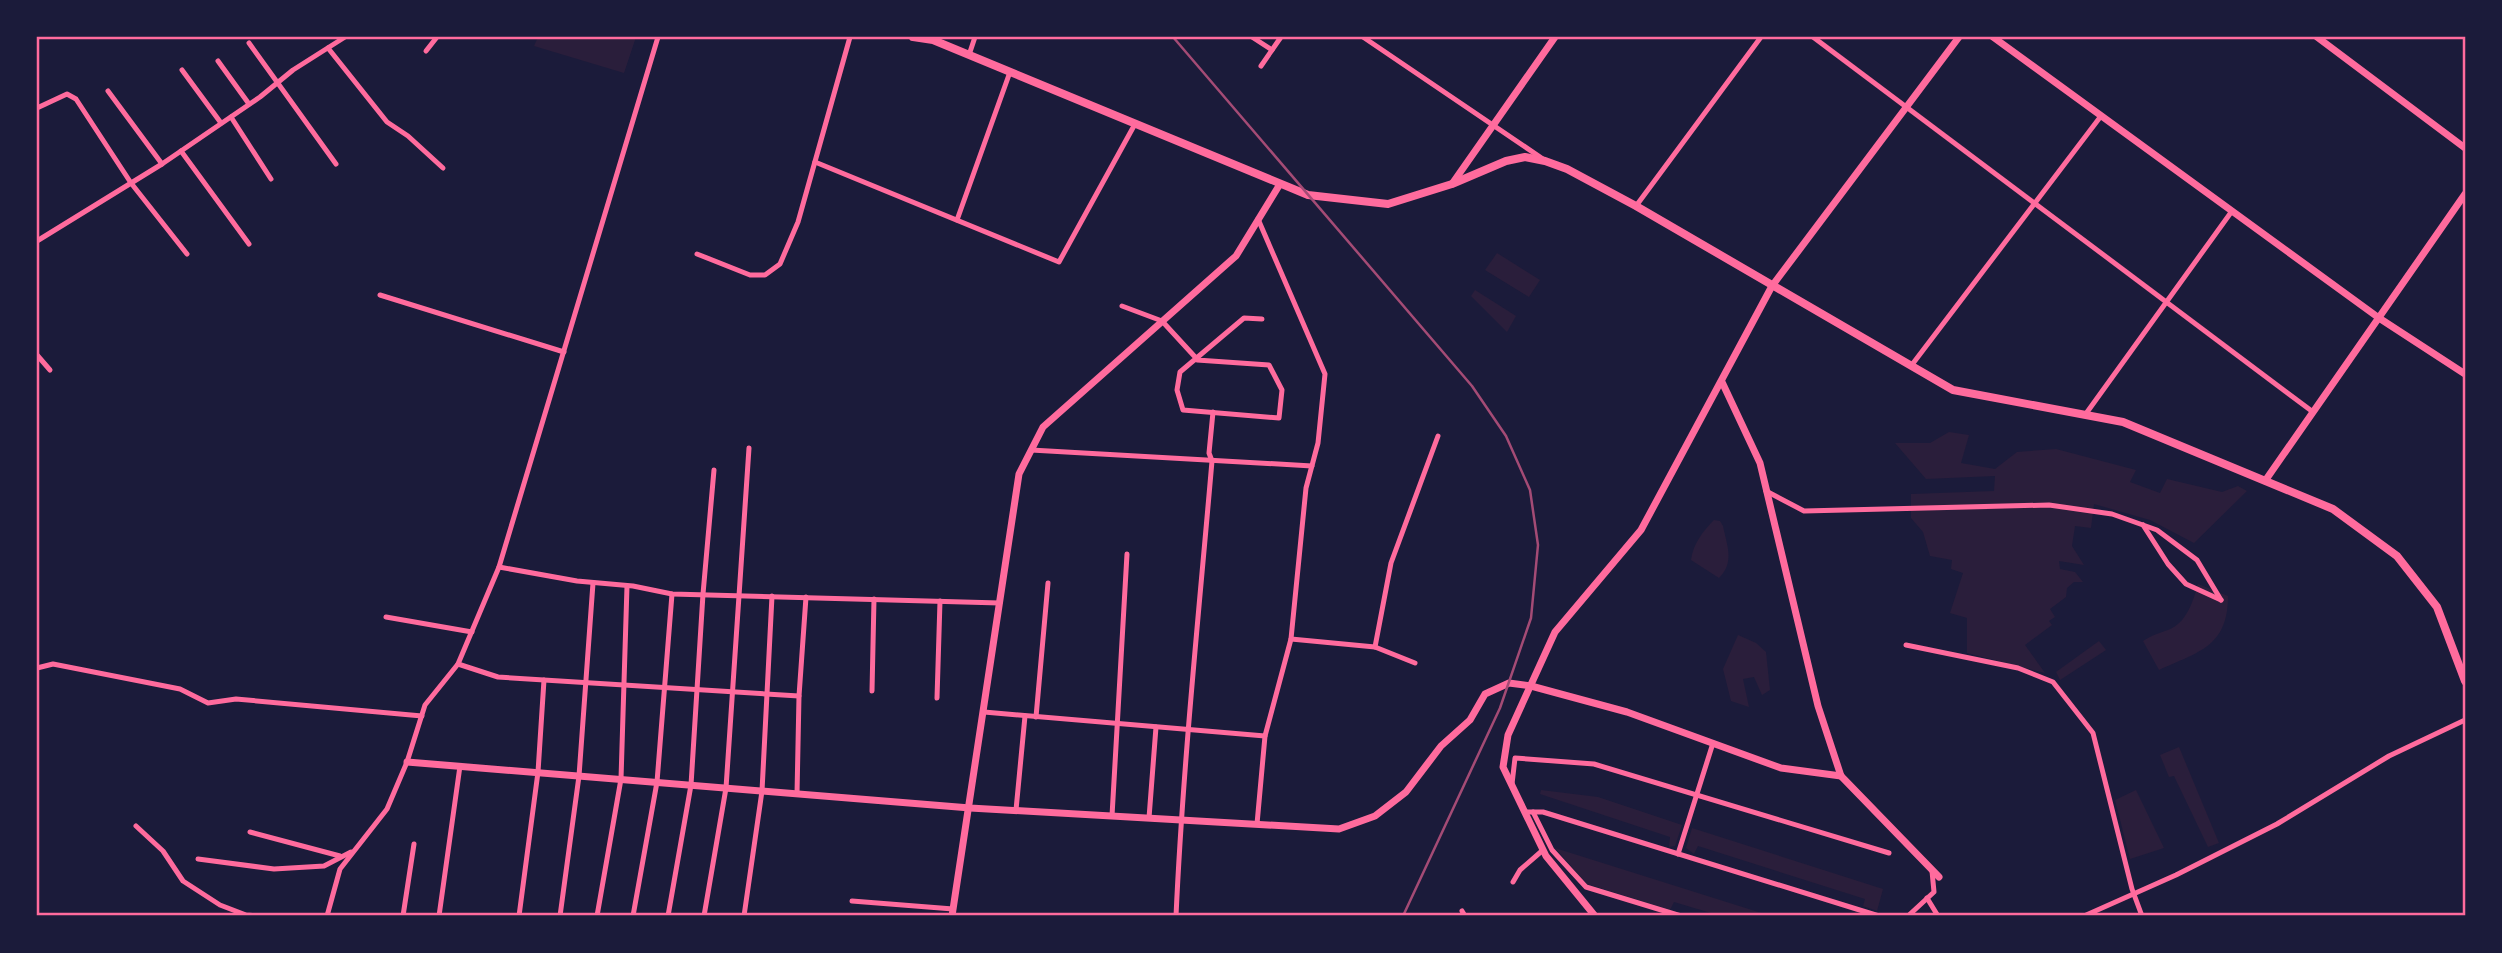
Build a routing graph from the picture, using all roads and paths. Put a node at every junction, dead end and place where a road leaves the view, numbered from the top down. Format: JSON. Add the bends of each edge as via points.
{"nodes":[{"id":1,"x":345,"y":37,"type":"edge"},
{"id":2,"x":437,"y":37,"type":"edge"},
{"id":3,"x":658,"y":37,"type":"edge"},
{"id":4,"x":850,"y":37,"type":"edge"},
{"id":5,"x":913,"y":37,"type":"edge"},
{"id":6,"x":975,"y":37,"type":"edge"},
{"id":7,"x":1252,"y":37,"type":"edge"},
{"id":8,"x":1282,"y":37,"type":"edge"},
{"id":9,"x":1363,"y":37,"type":"edge"},
{"id":10,"x":1382,"y":37,"type":"edge"},
{"id":11,"x":1555,"y":37,"type":"edge"},
{"id":12,"x":1761,"y":37,"type":"edge"},
{"id":13,"x":1812,"y":37,"type":"edge"},
{"id":14,"x":1959,"y":37,"type":"edge"},
{"id":15,"x":1993,"y":37,"type":"edge"},
{"id":16,"x":2317,"y":37,"type":"edge"},
{"id":17,"x":249,"y":43,"type":"dead end"},
{"id":18,"x":1376,"y":45,"type":"junction"},
{"id":19,"x":328,"y":48,"type":"junction"},
{"id":20,"x":1272,"y":50,"type":"junction"},
{"id":21,"x":426,"y":51,"type":"dead end"},
{"id":22,"x":969,"y":55,"type":"junction"},
{"id":23,"x":218,"y":61,"type":"dead end"},
{"id":24,"x":1261,"y":66,"type":"dead end"},
{"id":25,"x":181,"y":70,"type":"dead end"},
{"id":26,"x":1010,"y":72,"type":"junction"},
{"id":27,"x":277,"y":83,"type":"junction"},
{"id":28,"x":108,"y":91,"type":"dead end"},
{"id":29,"x":249,"y":104,"type":"junction"},
{"id":30,"x":37,"y":108,"type":"edge"},
{"id":31,"x":1906,"y":108,"type":"junction"},
{"id":32,"x":2101,"y":116,"type":"junction"},
{"id":33,"x":231,"y":117,"type":"junction"},
{"id":34,"x":221,"y":124,"type":"junction"},
{"id":35,"x":1135,"y":124,"type":"junction"},
{"id":36,"x":1494,"y":124,"type":"junction"},
{"id":37,"x":2465,"y":148,"type":"edge"},
{"id":38,"x":181,"y":151,"type":"junction"},
{"id":39,"x":1545,"y":161,"type":"junction"},
{"id":40,"x":815,"y":162,"type":"junction"},
{"id":41,"x":162,"y":164,"type":"junction"},
{"id":42,"x":335,"y":164,"type":"dead end"},
{"id":43,"x":443,"y":168,"type":"dead end"},
{"id":44,"x":271,"y":178,"type":"dead end"},
{"id":45,"x":131,"y":183,"type":"junction"},
{"id":46,"x":1280,"y":184,"type":"junction"},
{"id":47,"x":1452,"y":184,"type":"junction"},
{"id":48,"x":2465,"y":194,"type":"edge"},
{"id":49,"x":2034,"y":204,"type":"junction"},
{"id":50,"x":1636,"y":206,"type":"junction"},
{"id":51,"x":2232,"y":211,"type":"junction"},
{"id":52,"x":1258,"y":219,"type":"junction"},
{"id":53,"x":957,"y":220,"type":"junction"},
{"id":54,"x":37,"y":241,"type":"edge"},
{"id":55,"x":249,"y":244,"type":"dead end"},
{"id":56,"x":187,"y":254,"type":"dead end"},
{"id":57,"x":697,"y":254,"type":"dead end"},
{"id":58,"x":1772,"y":286,"type":"junction"},
{"id":59,"x":380,"y":295,"type":"dead end"},
{"id":60,"x":2166,"y":302,"type":"junction"},
{"id":61,"x":1122,"y":306,"type":"dead end"},
{"id":62,"x":2379,"y":318,"type":"junction"},
{"id":63,"x":1262,"y":320,"type":"dead end"},
{"id":64,"x":1162,"y":321,"type":"junction"},
{"id":65,"x":564,"y":352,"type":"junction"},
{"id":66,"x":37,"y":355,"type":"edge"},
{"id":67,"x":1196,"y":358,"type":"junction"},
{"id":68,"x":1911,"y":366,"type":"junction"},
{"id":69,"x":50,"y":370,"type":"dead end"},
{"id":70,"x":2465,"y":374,"type":"edge"},
{"id":71,"x":1721,"y":382,"type":"junction"},
{"id":72,"x":1213,"y":412,"type":"junction"},
{"id":73,"x":2313,"y":412,"type":"junction"},
{"id":74,"x":2085,"y":415,"type":"junction"},
{"id":75,"x":1438,"y":436,"type":"dead end"},
{"id":76,"x":749,"y":448,"type":"dead end"},
{"id":77,"x":1031,"y":450,"type":"junction"},
{"id":78,"x":1212,"y":460,"type":"junction"},
{"id":79,"x":1312,"y":466,"type":"junction"},
{"id":80,"x":714,"y":470,"type":"dead end"},
{"id":81,"x":2265,"y":481,"type":"junction"},
{"id":82,"x":1766,"y":491,"type":"junction"},
{"id":83,"x":2143,"y":525,"type":"junction"},
{"id":84,"x":1127,"y":555,"type":"dead end"},
{"id":85,"x":499,"y":567,"type":"junction"},
{"id":86,"x":593,"y":583,"type":"junction"},
{"id":87,"x":1048,"y":583,"type":"dead end"},
{"id":88,"x":627,"y":586,"type":"junction"},
{"id":89,"x":672,"y":594,"type":"junction"},
{"id":90,"x":703,"y":594,"type":"junction"},
{"id":91,"x":740,"y":595,"type":"junction"},
{"id":92,"x":772,"y":596,"type":"junction"},
{"id":93,"x":806,"y":597,"type":"junction"},
{"id":94,"x":874,"y":599,"type":"junction"},
{"id":95,"x":940,"y":601,"type":"junction"},
{"id":96,"x":1000,"y":603,"type":"junction"},
{"id":97,"x":386,"y":617,"type":"dead end"},
{"id":98,"x":472,"y":632,"type":"junction"},
{"id":99,"x":1291,"y":639,"type":"junction"},
{"id":100,"x":1906,"y":645,"type":"dead end"},
{"id":101,"x":1375,"y":647,"type":"junction"},
{"id":102,"x":1415,"y":663,"type":"dead end"},
{"id":103,"x":458,"y":664,"type":"junction"},
{"id":104,"x":37,"y":668,"type":"edge"},
{"id":105,"x":544,"y":680,"type":"junction"},
{"id":106,"x":2465,"y":681,"type":"edge"},
{"id":107,"x":586,"y":683,"type":"junction"},
{"id":108,"x":624,"y":686,"type":"junction"},
{"id":109,"x":1531,"y":686,"type":"junction"},
{"id":110,"x":664,"y":688,"type":"junction"},
{"id":111,"x":697,"y":691,"type":"junction"},
{"id":112,"x":872,"y":691,"type":"dead end"},
{"id":113,"x":733,"y":692,"type":"junction"},
{"id":114,"x":767,"y":694,"type":"junction"},
{"id":115,"x":799,"y":696,"type":"junction"},
{"id":116,"x":937,"y":698,"type":"dead end"},
{"id":117,"x":984,"y":712,"type":"junction"},
{"id":118,"x":422,"y":716,"type":"junction"},
{"id":119,"x":1025,"y":716,"type":"junction"},
{"id":120,"x":1036,"y":717,"type":"junction"},
{"id":121,"x":2465,"y":720,"type":"edge"},
{"id":122,"x":1117,"y":723,"type":"junction"},
{"id":123,"x":1156,"y":727,"type":"junction"},
{"id":124,"x":1190,"y":730,"type":"junction"},
{"id":125,"x":1265,"y":736,"type":"junction"},
{"id":126,"x":1713,"y":743,"type":"junction"},
{"id":127,"x":407,"y":762,"type":"junction"},
{"id":128,"x":460,"y":766,"type":"junction"},
{"id":129,"x":538,"y":772,"type":"junction"},
{"id":130,"x":579,"y":776,"type":"junction"},
{"id":131,"x":1841,"y":776,"type":"junction"},
{"id":132,"x":621,"y":779,"type":"junction"},
{"id":133,"x":657,"y":782,"type":"junction"},
{"id":134,"x":1512,"y":784,"type":"junction"},
{"id":135,"x":691,"y":785,"type":"junction"},
{"id":136,"x":726,"y":788,"type":"junction"},
{"id":137,"x":762,"y":791,"type":"junction"},
{"id":138,"x":797,"y":793,"type":"junction"},
{"id":139,"x":1698,"y":796,"type":"junction"},
{"id":140,"x":970,"y":808,"type":"junction"},
{"id":141,"x":1016,"y":810,"type":"junction"},
{"id":142,"x":1529,"y":812,"type":"junction"},
{"id":143,"x":1112,"y":816,"type":"junction"},
{"id":144,"x":1149,"y":818,"type":"junction"},
{"id":145,"x":1180,"y":820,"type":"junction"},
{"id":146,"x":1257,"y":824,"type":"junction"},
{"id":147,"x":136,"y":826,"type":"dead end"},
{"id":148,"x":250,"y":832,"type":"dead end"},
{"id":149,"x":414,"y":844,"type":"dead end"},
{"id":150,"x":1543,"y":850,"type":"junction"},
{"id":151,"x":354,"y":851,"type":"junction"},
{"id":152,"x":1889,"y":853,"type":"dead end"},
{"id":153,"x":1678,"y":854,"type":"junction"},
{"id":154,"x":340,"y":856,"type":"junction"},
{"id":155,"x":198,"y":859,"type":"dead end"},
{"id":156,"x":1932,"y":870,"type":"junction"},
{"id":157,"x":1938,"y":877,"type":"dead end"},
{"id":158,"x":1513,"y":882,"type":"dead end"},
{"id":159,"x":2134,"y":894,"type":"junction"},
{"id":160,"x":1927,"y":898,"type":"junction"},
{"id":161,"x":852,"y":901,"type":"dead end"},
{"id":162,"x":952,"y":913,"type":"edge"},
{"id":163,"x":245,"y":916,"type":"edge"},
{"id":164,"x":261,"y":916,"type":"edge"},
{"id":165,"x":327,"y":916,"type":"edge"},
{"id":166,"x":403,"y":916,"type":"edge"},
{"id":167,"x":439,"y":916,"type":"edge"},
{"id":168,"x":519,"y":916,"type":"edge"},
{"id":169,"x":560,"y":916,"type":"edge"},
{"id":170,"x":597,"y":916,"type":"edge"},
{"id":171,"x":633,"y":916,"type":"edge"},
{"id":172,"x":668,"y":916,"type":"edge"},
{"id":173,"x":704,"y":916,"type":"edge"},
{"id":174,"x":744,"y":916,"type":"edge"},
{"id":175,"x":1176,"y":916,"type":"edge"},
{"id":176,"x":1595,"y":916,"type":"edge"},
{"id":177,"x":1681,"y":916,"type":"edge"},
{"id":178,"x":1879,"y":916,"type":"edge"},
{"id":179,"x":1908,"y":916,"type":"edge"},
{"id":180,"x":1938,"y":916,"type":"edge"},
{"id":181,"x":2084,"y":916,"type":"edge"},
{"id":182,"x":2142,"y":916,"type":"edge"}],
"edges":[{"from":1,"to":19,"type":"street"},
{"from":2,"to":21,"type":"street"},
{"from":3,"to":65,"type":"street"},
{"from":4,"to":40,"type":"street"},
{"from":5,"to":22,"type":"main road"},
{"from":6,"to":22,"type":"street"},
{"from":7,"to":20,"type":"street"},
{"from":8,"to":20,"type":"street"},
{"from":9,"to":18,"type":"street"},
{"from":10,"to":18,"type":"street"},
{"from":11,"to":36,"type":"street"},
{"from":12,"to":50,"type":"street"},
{"from":13,"to":31,"type":"street"},
{"from":14,"to":31,"type":"street"},
{"from":15,"to":32,"type":"street"},
{"from":16,"to":37,"type":"street"},
{"from":17,"to":27,"type":"street"},
{"from":18,"to":36,"type":"street"},
{"from":19,"to":27,"type":"street"},
{"from":19,"to":43,"type":"street","via":[[387,122]]},
{"from":20,"to":24,"type":"street"},
{"from":22,"to":26,"type":"main road"},
{"from":23,"to":29,"type":"street"},
{"from":25,"to":34,"type":"street"},
{"from":26,"to":35,"type":"main road"},
{"from":26,"to":53,"type":"street"},
{"from":27,"to":29,"type":"street"},
{"from":27,"to":42,"type":"street"},
{"from":28,"to":41,"type":"street"},
{"from":29,"to":33,"type":"street"},
{"from":30,"to":45,"type":"street","via":[[66,94],[76,99]]},
{"from":31,"to":49,"type":"street"},
{"from":31,"to":58,"type":"street"},
{"from":32,"to":49,"type":"street"},
{"from":32,"to":51,"type":"street"},
{"from":33,"to":34,"type":"street"},
{"from":33,"to":44,"type":"street"},
{"from":34,"to":38,"type":"street"},
{"from":35,"to":46,"type":"main road"},
{"from":35,"to":53,"type":"street","via":[[1059,262]]},
{"from":36,"to":39,"type":"street"},
{"from":36,"to":47,"type":"street"},
{"from":38,"to":41,"type":"street"},
{"from":38,"to":55,"type":"street"},
{"from":39,"to":47,"type":"main road","via":[[1525,157],[1506,161]]},
{"from":39,"to":50,"type":"main road"},
{"from":40,"to":53,"type":"street"},
{"from":40,"to":57,"type":"street","via":[[780,264],[765,275],[750,275]]},
{"from":41,"to":45,"type":"street"},
{"from":45,"to":54,"type":"street"},
{"from":45,"to":56,"type":"street"},
{"from":46,"to":47,"type":"main road","via":[[1308,195],[1388,204]]},
{"from":46,"to":52,"type":"street"},
{"from":48,"to":62,"type":"street"},
{"from":49,"to":60,"type":"street"},
{"from":49,"to":68,"type":"street"},
{"from":50,"to":58,"type":"main road"},
{"from":51,"to":60,"type":"street"},
{"from":51,"to":62,"type":"street"},
{"from":52,"to":64,"type":"street","via":[[1236,256]]},
{"from":52,"to":79,"type":"street","via":[[1325,374]]},
{"from":58,"to":68,"type":"main road"},
{"from":58,"to":71,"type":"street"},
{"from":59,"to":65,"type":"street"},
{"from":60,"to":73,"type":"street"},
{"from":60,"to":74,"type":"street"},
{"from":61,"to":64,"type":"street"},
{"from":62,"to":70,"type":"street"},
{"from":62,"to":73,"type":"street"},
{"from":63,"to":67,"type":"street","via":[[1244,318]]},
{"from":64,"to":67,"type":"street"},
{"from":64,"to":77,"type":"street","via":[[1043,427]]},
{"from":65,"to":85,"type":"street"},
{"from":66,"to":69,"type":"street"},
{"from":67,"to":72,"type":"street","via":[[1180,372],[1177,390],[1183,410]]},
{"from":67,"to":72,"type":"street","via":[[1269,365],[1282,390],[1279,418]]},
{"from":68,"to":74,"type":"main road","via":[[1953,390]]},
{"from":71,"to":82,"type":"street","via":[[1760,463]]},
{"from":71,"to":109,"type":"street","via":[[1640,530],[1555,632]]},
{"from":72,"to":78,"type":"street"},
{"from":73,"to":81,"type":"street"},
{"from":74,"to":81,"type":"main road","via":[[2123,422]]},
{"from":75,"to":101,"type":"street","via":[[1391,563]]},
{"from":76,"to":91,"type":"street"},
{"from":77,"to":78,"type":"street"},
{"from":77,"to":96,"type":"street","via":[[1019,474]]},
{"from":78,"to":79,"type":"street"},
{"from":78,"to":124,"type":"street"},
{"from":79,"to":99,"type":"street"},
{"from":80,"to":90,"type":"street"},
{"from":81,"to":106,"type":"main road","via":[[2333,509],[2398,556],[2437,607]]},
{"from":82,"to":83,"type":"street","via":[[1804,511],[2049,505],[2112,514]]},
{"from":82,"to":131,"type":"street","via":[[1818,706]]},
{"from":83,"to":83,"type":"street","via":[[2197,560],[2221,600],[2186,584]]},
{"from":84,"to":122,"type":"street"},
{"from":85,"to":86,"type":"street"},
{"from":85,"to":98,"type":"street"},
{"from":86,"to":88,"type":"street"},
{"from":86,"to":107,"type":"street"},
{"from":87,"to":120,"type":"street"},
{"from":88,"to":89,"type":"street"},
{"from":88,"to":108,"type":"street"},
{"from":89,"to":90,"type":"street"},
{"from":89,"to":110,"type":"street"},
{"from":90,"to":91,"type":"street"},
{"from":90,"to":111,"type":"street"},
{"from":91,"to":92,"type":"street"},
{"from":91,"to":113,"type":"street"},
{"from":92,"to":93,"type":"street"},
{"from":92,"to":114,"type":"street"},
{"from":93,"to":94,"type":"street"},
{"from":93,"to":115,"type":"street"},
{"from":94,"to":95,"type":"street"},
{"from":94,"to":112,"type":"street"},
{"from":95,"to":96,"type":"street"},
{"from":95,"to":116,"type":"street"},
{"from":96,"to":117,"type":"street"},
{"from":97,"to":98,"type":"street"},
{"from":98,"to":103,"type":"street"},
{"from":99,"to":101,"type":"street"},
{"from":99,"to":125,"type":"street"},
{"from":100,"to":159,"type":"street","via":[[2018,668],[2053,682],[2093,733]]},
{"from":101,"to":102,"type":"street"},
{"from":103,"to":105,"type":"street","via":[[498,677]]},
{"from":103,"to":118,"type":"street","via":[[425,705]]},
{"from":104,"to":118,"type":"street","via":[[53,664],[180,689],[208,703],[236,699]]},
{"from":105,"to":107,"type":"street"},
{"from":105,"to":129,"type":"street"},
{"from":107,"to":108,"type":"street"},
{"from":107,"to":130,"type":"street"},
{"from":108,"to":110,"type":"street"},
{"from":108,"to":132,"type":"street"},
{"from":109,"to":126,"type":"street","via":[[1627,712]]},
{"from":109,"to":134,"type":"street","via":[[1508,735],[1503,767]]},
{"from":109,"to":146,"type":"street","via":[[1509,683],[1485,694],[1470,720],[1441,746],[1406,792],[1375,816],[1339,829]]},
{"from":110,"to":111,"type":"street"},
{"from":110,"to":133,"type":"street"},
{"from":111,"to":113,"type":"street"},
{"from":111,"to":135,"type":"street"},
{"from":113,"to":114,"type":"street"},
{"from":113,"to":136,"type":"street"},
{"from":114,"to":115,"type":"street"},
{"from":114,"to":137,"type":"street"},
{"from":115,"to":138,"type":"street"},
{"from":117,"to":119,"type":"street"},
{"from":117,"to":140,"type":"street"},
{"from":118,"to":127,"type":"street"},
{"from":119,"to":120,"type":"street"},
{"from":119,"to":141,"type":"street"},
{"from":120,"to":122,"type":"street"},
{"from":121,"to":159,"type":"street","via":[[2389,756],[2277,824]]},
{"from":122,"to":123,"type":"street"},
{"from":122,"to":143,"type":"street"},
{"from":123,"to":124,"type":"street"},
{"from":123,"to":144,"type":"street"},
{"from":124,"to":125,"type":"street"},
{"from":124,"to":145,"type":"street"},
{"from":125,"to":146,"type":"street"},
{"from":126,"to":131,"type":"street","via":[[1782,768]]},
{"from":126,"to":139,"type":"street"},
{"from":127,"to":128,"type":"street"},
{"from":127,"to":151,"type":"street","via":[[387,809]]},
{"from":128,"to":129,"type":"street"},
{"from":128,"to":167,"type":"street"},
{"from":129,"to":130,"type":"street"},
{"from":129,"to":168,"type":"street"},
{"from":130,"to":132,"type":"street"},
{"from":130,"to":169,"type":"street"},
{"from":131,"to":156,"type":"street"},
{"from":132,"to":133,"type":"street"},
{"from":132,"to":170,"type":"street"},
{"from":133,"to":135,"type":"street"},
{"from":133,"to":171,"type":"street"},
{"from":134,"to":139,"type":"street","via":[[1515,758],[1594,764]]},
{"from":134,"to":142,"type":"street"},
{"from":135,"to":136,"type":"street"},
{"from":135,"to":172,"type":"street"},
{"from":136,"to":137,"type":"street"},
{"from":136,"to":173,"type":"street"},
{"from":137,"to":138,"type":"street"},
{"from":137,"to":174,"type":"street"},
{"from":138,"to":140,"type":"street"},
{"from":139,"to":152,"type":"street"},
{"from":139,"to":153,"type":"street"},
{"from":140,"to":141,"type":"street"},
{"from":140,"to":162,"type":"street"},
{"from":141,"to":143,"type":"street"},
{"from":142,"to":150,"type":"street"},
{"from":142,"to":153,"type":"street"},
{"from":142,"to":177,"type":"street","via":[[1552,850],[1586,887]]},
{"from":143,"to":144,"type":"street"},
{"from":144,"to":145,"type":"street"},
{"from":145,"to":146,"type":"street"},
{"from":145,"to":175,"type":"street"},
{"from":147,"to":163,"type":"street","via":[[163,850],[183,881]]},
{"from":148,"to":154,"type":"street"},
{"from":149,"to":166,"type":"street"},
{"from":150,"to":158,"type":"street"},
{"from":150,"to":176,"type":"street"},
{"from":151,"to":154,"type":"street"},
{"from":151,"to":165,"type":"street","via":[[340,869]]},
{"from":153,"to":178,"type":"street"},
{"from":154,"to":155,"type":"street","via":[[324,866],[274,869]]},
{"from":156,"to":157,"type":"street"},
{"from":156,"to":160,"type":"street","via":[[1934,891]]},
{"from":159,"to":181,"type":"street"},
{"from":159,"to":182,"type":"street"},
{"from":160,"to":179,"type":"street"},
{"from":160,"to":180,"type":"street"},
{"from":161,"to":162,"type":"street"},
{"from":163,"to":164,"type":"street"}]}
